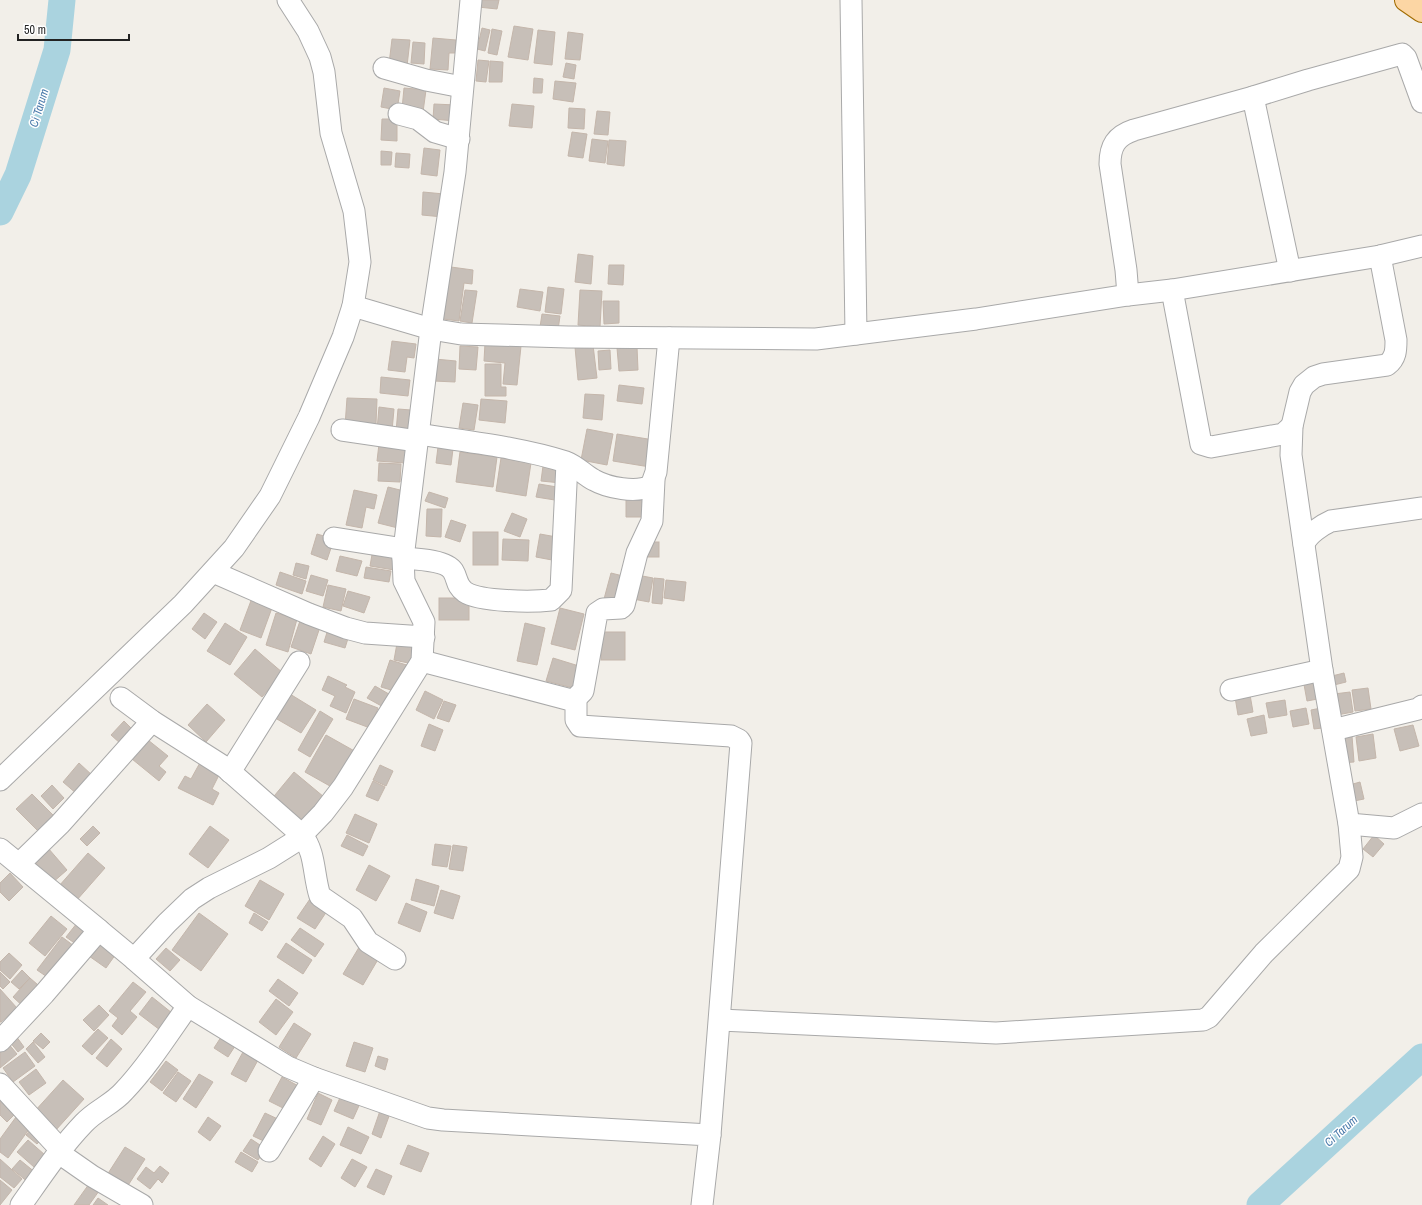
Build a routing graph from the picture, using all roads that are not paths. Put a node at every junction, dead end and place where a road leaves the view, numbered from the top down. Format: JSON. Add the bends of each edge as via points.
{"nodes":[{"id":1,"x":288,"y":0,"type":"edge"},
{"id":2,"x":471,"y":0,"type":"edge"},
{"id":3,"x":850,"y":0,"type":"edge"},
{"id":4,"x":1406,"y":0,"type":"edge"},
{"id":5,"x":1422,"y":11,"type":"edge"},
{"id":6,"x":384,"y":68,"type":"dead end"},
{"id":7,"x":462,"y":87,"type":"junction"},
{"id":8,"x":1254,"y":97,"type":"junction"},
{"id":9,"x":1422,"y":102,"type":"edge"},
{"id":10,"x":399,"y":114,"type":"dead end"},
{"id":11,"x":459,"y":139,"type":"junction"},
{"id":12,"x":1422,"y":246,"type":"edge"},
{"id":13,"x":1380,"y":256,"type":"junction"},
{"id":14,"x":1290,"y":271,"type":"junction"},
{"id":15,"x":1172,"y":290,"type":"junction"},
{"id":16,"x":1128,"y":295,"type":"junction"},
{"id":17,"x":353,"y":306,"type":"junction"},
{"id":18,"x":431,"y":329,"type":"junction"},
{"id":19,"x":856,"y":334,"type":"junction"},
{"id":20,"x":669,"y":338,"type":"junction"},
{"id":21,"x":1292,"y":426,"type":"junction"},
{"id":22,"x":342,"y":430,"type":"dead end"},
{"id":23,"x":417,"y":438,"type":"junction"},
{"id":24,"x":567,"y":463,"type":"junction"},
{"id":25,"x":654,"y":480,"type":"junction"},
{"id":26,"x":1422,"y":508,"type":"edge"},
{"id":27,"x":334,"y":538,"type":"dead end"},
{"id":28,"x":1304,"y":544,"type":"junction"},
{"id":29,"x":404,"y":553,"type":"junction"},
{"id":30,"x":213,"y":572,"type":"junction"},
{"id":31,"x":424,"y":637,"type":"junction"},
{"id":32,"x":422,"y":661,"type":"junction"},
{"id":33,"x":299,"y":662,"type":"dead end"},
{"id":34,"x":1322,"y":670,"type":"junction"},
{"id":35,"x":1232,"y":690,"type":"dead end"},
{"id":36,"x":121,"y":698,"type":"dead end"},
{"id":37,"x":573,"y":701,"type":"junction"},
{"id":38,"x":1422,"y":706,"type":"edge"},
{"id":39,"x":152,"y":721,"type":"junction"},
{"id":40,"x":1333,"y":730,"type":"junction"},
{"id":41,"x":230,"y":772,"type":"junction"},
{"id":42,"x":0,"y":780,"type":"edge"},
{"id":43,"x":1422,"y":814,"type":"edge"},
{"id":44,"x":1349,"y":824,"type":"junction"},
{"id":45,"x":302,"y":835,"type":"junction"},
{"id":46,"x":0,"y":849,"type":"edge"},
{"id":47,"x":19,"y":864,"type":"junction"},
{"id":48,"x":99,"y":930,"type":"junction"},
{"id":49,"x":134,"y":959,"type":"junction"},
{"id":50,"x":395,"y":959,"type":"dead end"},
{"id":51,"x":188,"y":1006,"type":"junction"},
{"id":52,"x":720,"y":1020,"type":"junction"},
{"id":53,"x":0,"y":1041,"type":"edge"},
{"id":54,"x":314,"y":1078,"type":"junction"},
{"id":55,"x":0,"y":1084,"type":"edge"},
{"id":56,"x":710,"y":1135,"type":"junction"},
{"id":57,"x":60,"y":1152,"type":"junction"},
{"id":58,"x":269,"y":1152,"type":"dead end"},
{"id":59,"x":21,"y":1205,"type":"edge"},
{"id":60,"x":142,"y":1205,"type":"edge"},
{"id":61,"x":702,"y":1205,"type":"edge"}],
"edges":[{"from":1,"to":17,"type":"street","via":[[308,31],[320,57],[331,133],[354,211],[360,262]]},
{"from":2,"to":7,"type":"street"},
{"from":3,"to":19,"type":"street"},
{"from":4,"to":5,"type":"main road"},
{"from":6,"to":7,"type":"street"},
{"from":7,"to":11,"type":"street"},
{"from":8,"to":9,"type":"street","via":[[1402,54],[1406,58]]},
{"from":8,"to":14,"type":"street"},
{"from":8,"to":16,"type":"street","via":[[1134,130],[1123,134],[1114,143],[1110,153],[1110,164]]},
{"from":10,"to":11,"type":"street","via":[[418,119],[435,132]]},
{"from":11,"to":18,"type":"street"},
{"from":12,"to":13,"type":"street"},
{"from":13,"to":14,"type":"street"},
{"from":13,"to":21,"type":"street","via":[[1396,340],[1393,361],[1314,377],[1300,392]]},
{"from":14,"to":15,"type":"street"},
{"from":15,"to":16,"type":"street"},
{"from":15,"to":21,"type":"street","via":[[1201,444],[1211,447],[1283,434]]},
{"from":16,"to":19,"type":"street","via":[[976,319]]},
{"from":17,"to":18,"type":"street"},
{"from":17,"to":30,"type":"street","via":[[343,337],[309,417],[270,496],[234,548]]},
{"from":18,"to":20,"type":"street","via":[[461,334]]},
{"from":18,"to":23,"type":"street"},
{"from":19,"to":20,"type":"street","via":[[816,339]]},
{"from":20,"to":25,"type":"street"},
{"from":21,"to":28,"type":"street","via":[[1291,455]]},
{"from":22,"to":23,"type":"street"},
{"from":23,"to":24,"type":"street","via":[[497,448]]},
{"from":23,"to":29,"type":"street"},
{"from":24,"to":25,"type":"street","via":[[593,480],[613,487],[642,489],[651,486]]},
{"from":24,"to":29,"type":"street","via":[[561,590],[551,600],[520,601],[476,597],[458,585],[452,570],[446,565]]},
{"from":25,"to":37,"type":"street","via":[[652,521],[637,553],[624,605],[597,613],[583,691]]},
{"from":26,"to":28,"type":"street","via":[[1331,521],[1322,526]]},
{"from":27,"to":29,"type":"street"},
{"from":28,"to":34,"type":"street"},
{"from":29,"to":31,"type":"street","via":[[404,581],[423,619]]},
{"from":30,"to":31,"type":"street","via":[[346,628],[365,633]]},
{"from":30,"to":42,"type":"street"},
{"from":31,"to":32,"type":"street"},
{"from":32,"to":37,"type":"street"},
{"from":32,"to":45,"type":"street","via":[[343,786]]},
{"from":33,"to":41,"type":"street"},
{"from":34,"to":35,"type":"street"},
{"from":34,"to":40,"type":"street"},
{"from":36,"to":39,"type":"street"},
{"from":37,"to":52,"type":"street","via":[[576,704],[577,724],[580,726],[731,736],[741,743]]},
{"from":38,"to":40,"type":"street"},
{"from":39,"to":41,"type":"street"},
{"from":39,"to":47,"type":"street","via":[[60,824]]},
{"from":40,"to":44,"type":"street"},
{"from":41,"to":45,"type":"street"},
{"from":43,"to":44,"type":"street","via":[[1394,828]]},
{"from":44,"to":52,"type":"street","via":[[1352,857],[1350,867],[1264,953],[1209,1017],[1203,1020],[996,1033]]},
{"from":45,"to":49,"type":"street","via":[[269,858],[208,888],[192,899]]},
{"from":45,"to":50,"type":"street","via":[[312,853],[320,896],[352,918],[368,942]]},
{"from":46,"to":47,"type":"street"},
{"from":47,"to":48,"type":"street"},
{"from":48,"to":49,"type":"street"},
{"from":48,"to":53,"type":"street"},
{"from":49,"to":51,"type":"street"},
{"from":51,"to":54,"type":"street","via":[[288,1067]]},
{"from":51,"to":57,"type":"street","via":[[127,1088],[84,1122]]},
{"from":52,"to":56,"type":"street"},
{"from":54,"to":56,"type":"street","via":[[428,1118]]},
{"from":54,"to":58,"type":"street"},
{"from":55,"to":57,"type":"street"},
{"from":56,"to":61,"type":"street"},
{"from":57,"to":59,"type":"street"},
{"from":57,"to":60,"type":"street","via":[[92,1176]]}]}
